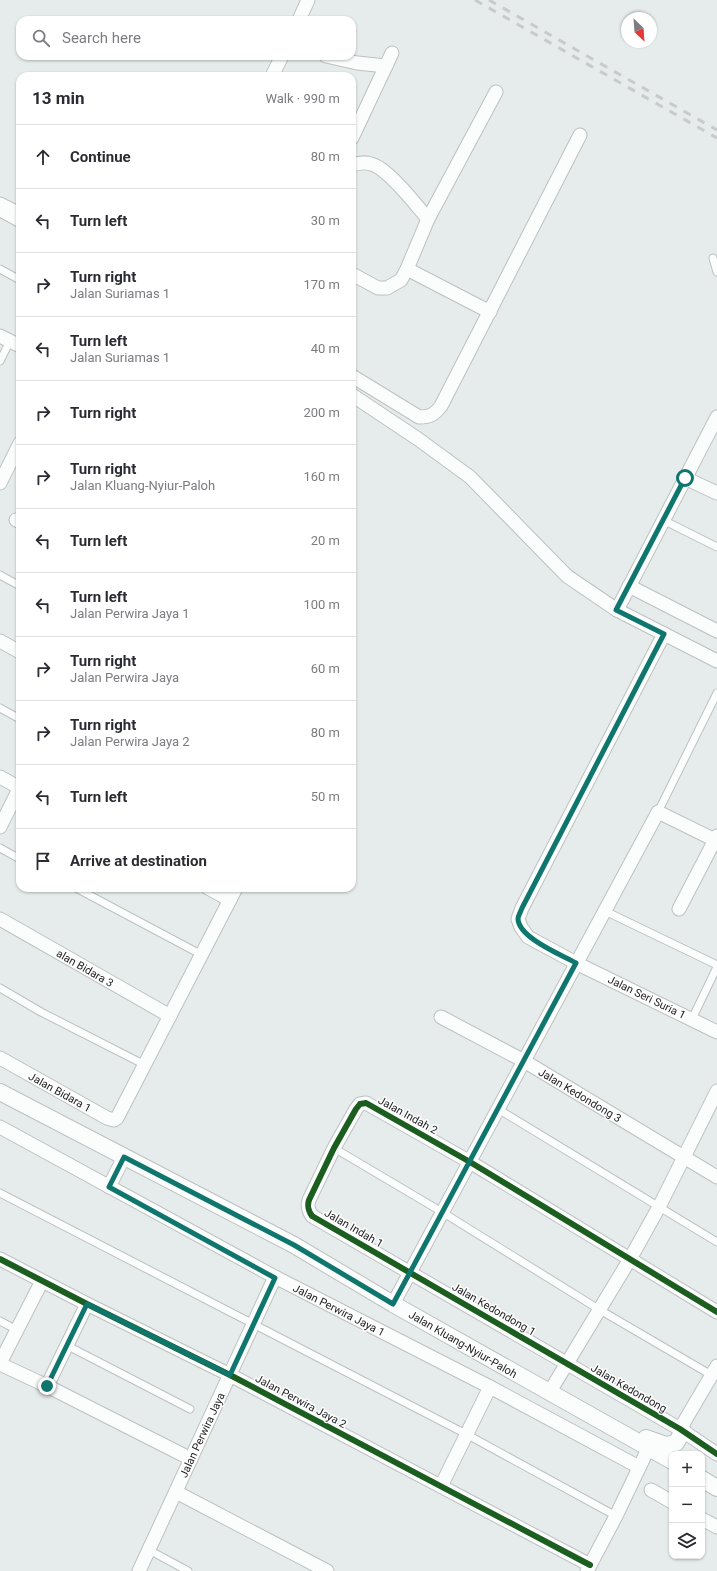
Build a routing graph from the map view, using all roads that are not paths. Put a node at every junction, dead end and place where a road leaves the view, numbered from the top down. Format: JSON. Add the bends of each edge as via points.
{"nodes":[{"id":1,"x":308,"y":0,"type":"edge"},
{"id":2,"x":301,"y":16,"type":"edge"},
{"id":3,"x":392,"y":53,"type":"dead end"},
{"id":4,"x":280,"y":60,"type":"edge"},
{"id":5,"x":344,"y":60,"type":"edge"},
{"id":6,"x":386,"y":66,"type":"junction"},
{"id":7,"x":274,"y":72,"type":"edge"},
{"id":8,"x":496,"y":92,"type":"dead end"},
{"id":9,"x":356,"y":130,"type":"edge"},
{"id":10,"x":580,"y":135,"type":"dead end"},
{"id":11,"x":356,"y":163,"type":"edge"},
{"id":12,"x":0,"y":204,"type":"edge"},
{"id":13,"x":16,"y":212,"type":"edge"},
{"id":14,"x":0,"y":213,"type":"edge"},
{"id":15,"x":428,"y":218,"type":"junction"},
{"id":16,"x":16,"y":222,"type":"edge"},
{"id":17,"x":713,"y":258,"type":"dead end"},
{"id":18,"x":0,"y":269,"type":"edge"},
{"id":19,"x":407,"y":269,"type":"junction"},
{"id":20,"x":717,"y":272,"type":"edge"},
{"id":21,"x":356,"y":276,"type":"edge"},
{"id":22,"x":16,"y":278,"type":"edge"},
{"id":23,"x":490,"y":312,"type":"junction"},
{"id":24,"x":10,"y":341,"type":"edge"},
{"id":25,"x":0,"y":361,"type":"edge"},
{"id":26,"x":356,"y":378,"type":"edge"},
{"id":27,"x":356,"y":398,"type":"edge"},
{"id":28,"x":716,"y":423,"type":"edge"},
{"id":29,"x":16,"y":449,"type":"edge"},
{"id":30,"x":3,"y":468,"type":"edge"},
{"id":31,"x":685,"y":478,"type":"junction"},
{"id":32,"x":0,"y":483,"type":"edge"},
{"id":33,"x":717,"y":493,"type":"edge"},
{"id":34,"x":663,"y":520,"type":"junction"},
{"id":35,"x":717,"y":548,"type":"edge"},
{"id":36,"x":0,"y":575,"type":"edge"},
{"id":37,"x":16,"y":584,"type":"edge"},
{"id":38,"x":629,"y":586,"type":"junction"},
{"id":39,"x":616,"y":610,"type":"junction"},
{"id":40,"x":717,"y":631,"type":"edge"},
{"id":41,"x":664,"y":634,"type":"junction"},
{"id":42,"x":0,"y":641,"type":"edge"},
{"id":43,"x":16,"y":650,"type":"edge"},
{"id":44,"x":717,"y":661,"type":"edge"},
{"id":45,"x":717,"y":693,"type":"edge"},
{"id":46,"x":0,"y":708,"type":"edge"},
{"id":47,"x":16,"y":717,"type":"edge"},
{"id":48,"x":0,"y":777,"type":"edge"},
{"id":49,"x":16,"y":786,"type":"edge"},
{"id":50,"x":16,"y":796,"type":"edge"},
{"id":51,"x":658,"y":812,"type":"junction"},
{"id":52,"x":0,"y":827,"type":"edge"},
{"id":53,"x":716,"y":839,"type":"edge"},
{"id":54,"x":0,"y":848,"type":"edge"},
{"id":55,"x":16,"y":857,"type":"edge"},
{"id":56,"x":84,"y":892,"type":"edge"},
{"id":57,"x":215,"y":892,"type":"edge"},
{"id":58,"x":234,"y":892,"type":"edge"},
{"id":59,"x":230,"y":900,"type":"junction"},
{"id":60,"x":679,"y":909,"type":"dead end"},
{"id":61,"x":605,"y":911,"type":"junction"},
{"id":62,"x":0,"y":919,"type":"edge"},
{"id":63,"x":202,"y":955,"type":"junction"},
{"id":64,"x":576,"y":963,"type":"junction"},
{"id":65,"x":717,"y":966,"type":"edge"},
{"id":66,"x":0,"y":988,"type":"edge"},
{"id":67,"x":170,"y":1016,"type":"junction"},
{"id":68,"x":441,"y":1017,"type":"dead end"},
{"id":69,"x":692,"y":1019,"type":"junction"},
{"id":70,"x":717,"y":1032,"type":"edge"},
{"id":71,"x":0,"y":1058,"type":"edge"},
{"id":72,"x":524,"y":1061,"type":"junction"},
{"id":73,"x":145,"y":1065,"type":"junction"},
{"id":74,"x":717,"y":1091,"type":"edge"},
{"id":75,"x":0,"y":1092,"type":"edge"},
{"id":76,"x":498,"y":1109,"type":"junction"},
{"id":77,"x":0,"y":1127,"type":"edge"},
{"id":78,"x":334,"y":1148,"type":"junction"},
{"id":79,"x":124,"y":1157,"type":"junction"},
{"id":80,"x":684,"y":1157,"type":"junction"},
{"id":81,"x":470,"y":1162,"type":"junction"},
{"id":82,"x":717,"y":1177,"type":"edge"},
{"id":83,"x":109,"y":1187,"type":"junction"},
{"id":84,"x":0,"y":1193,"type":"edge"},
{"id":85,"x":659,"y":1207,"type":"junction"},
{"id":86,"x":442,"y":1212,"type":"junction"},
{"id":87,"x":717,"y":1242,"type":"edge"},
{"id":88,"x":0,"y":1259,"type":"edge"},
{"id":89,"x":630,"y":1259,"type":"junction"},
{"id":90,"x":410,"y":1272,"type":"junction"},
{"id":91,"x":275,"y":1278,"type":"junction"},
{"id":92,"x":42,"y":1281,"type":"junction"},
{"id":93,"x":87,"y":1304,"type":"junction"},
{"id":94,"x":393,"y":1304,"type":"junction"},
{"id":95,"x":600,"y":1310,"type":"junction"},
{"id":96,"x":717,"y":1312,"type":"edge"},
{"id":97,"x":0,"y":1321,"type":"edge"},
{"id":98,"x":254,"y":1324,"type":"junction"},
{"id":99,"x":17,"y":1330,"type":"junction"},
{"id":100,"x":66,"y":1345,"type":"junction"},
{"id":101,"x":0,"y":1364,"type":"edge"},
{"id":102,"x":568,"y":1364,"type":"junction"},
{"id":103,"x":715,"y":1373,"type":"edge"},
{"id":104,"x":230,"y":1375,"type":"junction"},
{"id":105,"x":47,"y":1386,"type":"junction"},
{"id":106,"x":490,"y":1387,"type":"junction"},
{"id":107,"x":549,"y":1393,"type":"junction"},
{"id":108,"x":190,"y":1409,"type":"dead end"},
{"id":109,"x":681,"y":1430,"type":"junction"},
{"id":110,"x":621,"y":1432,"type":"junction"},
{"id":111,"x":466,"y":1434,"type":"junction"},
{"id":112,"x":649,"y":1447,"type":"junction"},
{"id":113,"x":717,"y":1454,"type":"edge"},
{"id":114,"x":191,"y":1459,"type":"junction"},
{"id":115,"x":669,"y":1459,"type":"edge"},
{"id":116,"x":639,"y":1468,"type":"junction"},
{"id":117,"x":705,"y":1481,"type":"edge"},
{"id":118,"x":441,"y":1486,"type":"junction"},
{"id":119,"x":717,"y":1488,"type":"edge"},
{"id":120,"x":651,"y":1490,"type":"dead end"},
{"id":121,"x":176,"y":1492,"type":"junction"},
{"id":122,"x":669,"y":1500,"type":"edge"},
{"id":123,"x":616,"y":1516,"type":"junction"},
{"id":124,"x":705,"y":1521,"type":"edge"},
{"id":125,"x":717,"y":1528,"type":"edge"},
{"id":126,"x":148,"y":1550,"type":"junction"},
{"id":127,"x":589,"y":1568,"type":"edge"},
{"id":128,"x":139,"y":1571,"type":"edge"},
{"id":129,"x":188,"y":1571,"type":"edge"},
{"id":130,"x":327,"y":1571,"type":"edge"}],
"edges":[{"from":1,"to":2,"type":"street"},
{"from":3,"to":6,"type":"street"},
{"from":4,"to":7,"type":"street"},
{"from":5,"to":6,"type":"street"},
{"from":6,"to":9,"type":"street"},
{"from":8,"to":15,"type":"street"},
{"from":10,"to":23,"type":"street"},
{"from":11,"to":15,"type":"street","via":[[371,164],[381,168]]},
{"from":12,"to":13,"type":"street"},
{"from":14,"to":16,"type":"lane"},
{"from":15,"to":19,"type":"street"},
{"from":17,"to":20,"type":"lane"},
{"from":18,"to":22,"type":"lane"},
{"from":19,"to":21,"type":"street","via":[[401,280],[387,288],[378,288]]},
{"from":19,"to":23,"type":"street"},
{"from":23,"to":26,"type":"street","via":[[441,406],[428,417],[419,417]]},
{"from":24,"to":25,"type":"lane"},
{"from":27,"to":39,"type":"street","via":[[470,477],[567,576]]},
{"from":28,"to":31,"type":"street"},
{"from":29,"to":30,"type":"street"},
{"from":30,"to":32,"type":"street"},
{"from":31,"to":33,"type":"street"},
{"from":31,"to":34,"type":"street"},
{"from":34,"to":35,"type":"lane"},
{"from":34,"to":38,"type":"street"},
{"from":36,"to":37,"type":"lane"},
{"from":38,"to":39,"type":"street"},
{"from":38,"to":40,"type":"street"},
{"from":39,"to":41,"type":"street"},
{"from":41,"to":44,"type":"street"},
{"from":41,"to":64,"type":"street","name":"Jalan Seri Suria 1","via":[[518,919],[528,936]]},
{"from":42,"to":43,"type":"street"},
{"from":45,"to":51,"type":"lane"},
{"from":46,"to":47,"type":"lane"},
{"from":48,"to":49,"type":"street"},
{"from":50,"to":52,"type":"street"},
{"from":51,"to":53,"type":"street"},
{"from":51,"to":61,"type":"street"},
{"from":53,"to":60,"type":"street"},
{"from":54,"to":55,"type":"lane"},
{"from":56,"to":63,"type":"lane"},
{"from":57,"to":59,"type":"street"},
{"from":58,"to":59,"type":"street"},
{"from":59,"to":63,"type":"street"},
{"from":61,"to":64,"type":"street"},
{"from":61,"to":65,"type":"lane"},
{"from":62,"to":67,"type":"street","name":"alan Bidara 3"},
{"from":63,"to":67,"type":"street"},
{"from":64,"to":69,"type":"street","name":"Jalan Seri Suria 1"},
{"from":64,"to":72,"type":"street"},
{"from":65,"to":69,"type":"lane"},
{"from":66,"to":73,"type":"lane"},
{"from":67,"to":73,"type":"street"},
{"from":68,"to":72,"type":"street","name":"Jalan Kedondong 3"},
{"from":69,"to":70,"type":"street","name":"Jalan Seri Suria 1"},
{"from":71,"to":73,"type":"street","name":"Jalan Bidara 1","via":[[114,1120],[120,1115]]},
{"from":72,"to":76,"type":"street"},
{"from":72,"to":80,"type":"street","name":"Jalan Kedondong 3"},
{"from":74,"to":80,"type":"street"},
{"from":75,"to":79,"type":"street","name":"Jalan Kluang-Nyiur-Paloh"},
{"from":76,"to":81,"type":"street"},
{"from":76,"to":85,"type":"lane"},
{"from":77,"to":83,"type":"street","name":"Jalan Perwira Jaya 1"},
{"from":78,"to":81,"type":"street","name":"Jalan Indah 2","via":[[356,1109],[363,1102]]},
{"from":78,"to":86,"type":"lane"},
{"from":78,"to":90,"type":"street","name":"Jalan Indah 1","via":[[309,1200],[308,1211],[312,1216]]},
{"from":79,"to":83,"type":"street"},
{"from":79,"to":94,"type":"street","name":"Jalan Kluang-Nyiur-Paloh","via":[[294,1245]]},
{"from":80,"to":82,"type":"street","name":"Jalan Kedondong 3"},
{"from":80,"to":85,"type":"street"},
{"from":81,"to":86,"type":"street"},
{"from":81,"to":89,"type":"street"},
{"from":83,"to":91,"type":"street","name":"Jalan Perwira Jaya 1"},
{"from":84,"to":98,"type":"lane"},
{"from":85,"to":87,"type":"lane"},
{"from":85,"to":89,"type":"street"},
{"from":86,"to":90,"type":"street"},
{"from":86,"to":95,"type":"lane"},
{"from":88,"to":92,"type":"street","name":"Jalan Perwira Jaya 2"},
{"from":89,"to":95,"type":"street"},
{"from":89,"to":96,"type":"street"},
{"from":90,"to":94,"type":"street"},
{"from":90,"to":102,"type":"street","name":"Jalan Kedondong 1"},
{"from":91,"to":98,"type":"street","name":"Jalan Perwira Jaya"},
{"from":91,"to":106,"type":"street","name":"Jalan Perwira Jaya 1"},
{"from":92,"to":93,"type":"street","name":"Jalan Perwira Jaya 2"},
{"from":92,"to":99,"type":"street"},
{"from":93,"to":100,"type":"street"},
{"from":93,"to":104,"type":"street","name":"Jalan Perwira Jaya 2"},
{"from":94,"to":107,"type":"street","name":"Jalan Kluang-Nyiur-Paloh"},
{"from":95,"to":102,"type":"street"},
{"from":95,"to":103,"type":"lane"},
{"from":97,"to":99,"type":"lane"},
{"from":98,"to":104,"type":"street","name":"Jalan Perwira Jaya"},
{"from":98,"to":111,"type":"lane"},
{"from":99,"to":101,"type":"street"},
{"from":100,"to":105,"type":"street"},
{"from":100,"to":108,"type":"lane"},
{"from":101,"to":105,"type":"street"},
{"from":102,"to":107,"type":"street"},
{"from":102,"to":109,"type":"street","name":"Jalan Kedondong"},
{"from":103,"to":109,"type":"street"},
{"from":104,"to":114,"type":"street","name":"Jalan Perwira Jaya"},
{"from":104,"to":118,"type":"street","name":"Jalan Perwira Jaya 2"},
{"from":105,"to":114,"type":"street"},
{"from":106,"to":111,"type":"street"},
{"from":106,"to":116,"type":"street","name":"Jalan Perwira Jaya 1"},
{"from":107,"to":110,"type":"street","name":"Jalan Kluang-Nyiur-Paloh"},
{"from":109,"to":110,"type":"street","via":[[676,1443],[666,1444]]},
{"from":109,"to":113,"type":"street"},
{"from":110,"to":112,"type":"street","name":"Jalan Kluang-Nyiur-Paloh"},
{"from":111,"to":118,"type":"street"},
{"from":111,"to":123,"type":"lane"},
{"from":112,"to":115,"type":"street","name":"Jalan Kluang-Nyiur-Paloh"},
{"from":112,"to":116,"type":"street"},
{"from":114,"to":121,"type":"street","name":"Jalan Perwira Jaya"},
{"from":116,"to":123,"type":"street"},
{"from":117,"to":119,"type":"street"},
{"from":118,"to":127,"type":"street","name":"Jalan Perwira Jaya 2"},
{"from":120,"to":122,"type":"street"},
{"from":121,"to":126,"type":"street","name":"Jalan Perwira Jaya"},
{"from":121,"to":130,"type":"street"},
{"from":123,"to":127,"type":"street"},
{"from":124,"to":125,"type":"street"},
{"from":126,"to":128,"type":"street","name":"Jalan Perwira Jaya"},
{"from":126,"to":129,"type":"lane"}]}
